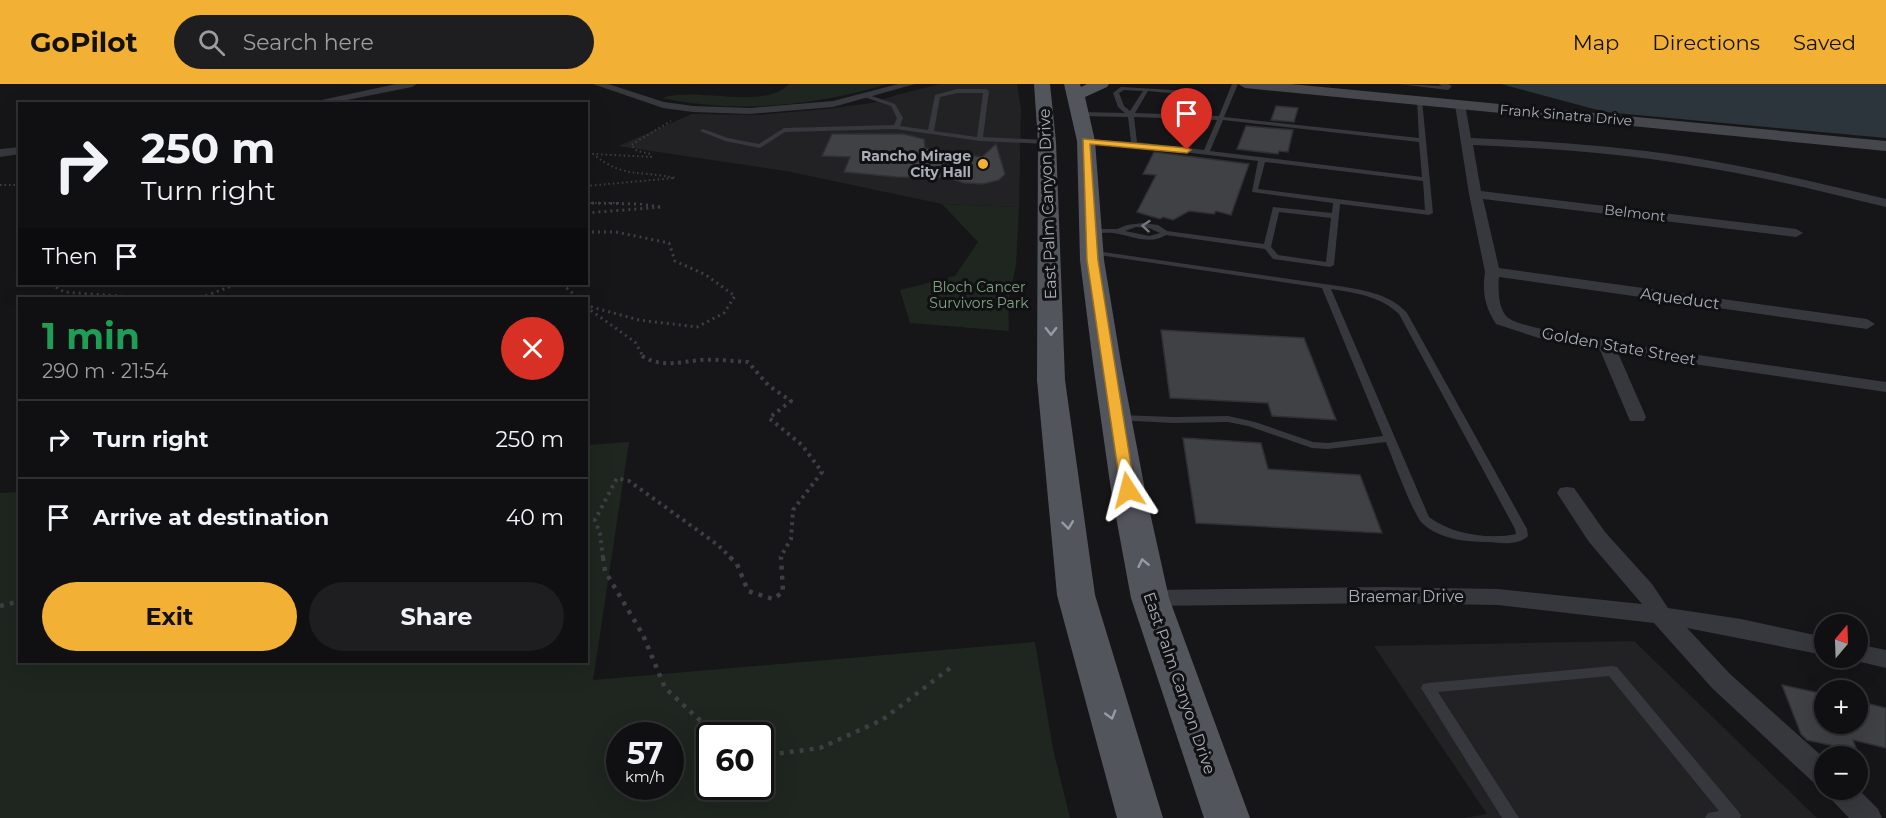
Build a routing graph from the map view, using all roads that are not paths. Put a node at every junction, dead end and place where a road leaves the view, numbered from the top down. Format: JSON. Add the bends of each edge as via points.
{"nodes":[{"id":1,"x":412,"y":84,"type":"edge"},
{"id":2,"x":598,"y":84,"type":"edge"},
{"id":3,"x":910,"y":84,"type":"edge"},
{"id":4,"x":1042,"y":84,"type":"edge"},
{"id":5,"x":1101,"y":84,"type":"edge"},
{"id":6,"x":1179,"y":84,"type":"edge"},
{"id":7,"x":1235,"y":84,"type":"edge"},
{"id":8,"x":1245,"y":84,"type":"edge"},
{"id":9,"x":1402,"y":84,"type":"edge"},
{"id":10,"x":1441,"y":84,"type":"edge"},
{"id":11,"x":1147,"y":89,"type":"junction"},
{"id":12,"x":1173,"y":91,"type":"junction"},
{"id":13,"x":866,"y":96,"type":"junction"},
{"id":14,"x":1197,"y":96,"type":"dead end"},
{"id":15,"x":1420,"y":101,"type":"junction"},
{"id":16,"x":318,"y":102,"type":"edge"},
{"id":17,"x":1460,"y":105,"type":"junction"},
{"id":18,"x":1078,"y":108,"type":"edge"},
{"id":19,"x":1131,"y":115,"type":"junction"},
{"id":20,"x":1219,"y":118,"type":"junction"},
{"id":21,"x":896,"y":127,"type":"junction"},
{"id":22,"x":703,"y":131,"type":"dead end"},
{"id":23,"x":931,"y":132,"type":"junction"},
{"id":24,"x":980,"y":139,"type":"junction"},
{"id":25,"x":1422,"y":140,"type":"junction"},
{"id":26,"x":1466,"y":141,"type":"junction"},
{"id":27,"x":1047,"y":142,"type":"junction"},
{"id":28,"x":1134,"y":144,"type":"junction"},
{"id":29,"x":1886,"y":146,"type":"edge"},
{"id":30,"x":18,"y":150,"type":"edge"},
{"id":31,"x":0,"y":153,"type":"edge"},
{"id":32,"x":1206,"y":153,"type":"junction"},
{"id":33,"x":1262,"y":159,"type":"junction"},
{"id":34,"x":1426,"y":179,"type":"junction"},
{"id":35,"x":1475,"y":194,"type":"junction"},
{"id":36,"x":1337,"y":202,"type":"junction"},
{"id":37,"x":1886,"y":203,"type":"edge"},
{"id":38,"x":1335,"y":216,"type":"junction"},
{"id":39,"x":1165,"y":233,"type":"junction"},
{"id":40,"x":1796,"y":233,"type":"dead end"},
{"id":41,"x":1100,"y":238,"type":"junction"},
{"id":42,"x":1267,"y":247,"type":"junction"},
{"id":43,"x":1492,"y":272,"type":"junction"},
{"id":44,"x":1325,"y":286,"type":"junction"},
{"id":45,"x":1867,"y":324,"type":"dead end"},
{"id":46,"x":1607,"y":346,"type":"junction"},
{"id":47,"x":1886,"y":387,"type":"edge"},
{"id":48,"x":1637,"y":417,"type":"dead end"},
{"id":49,"x":1116,"y":418,"type":"junction"},
{"id":50,"x":1390,"y":438,"type":"junction"},
{"id":51,"x":1567,"y":493,"type":"dead end"},
{"id":52,"x":1150,"y":598,"type":"junction"},
{"id":53,"x":1661,"y":615,"type":"junction"},
{"id":54,"x":1814,"y":644,"type":"edge"},
{"id":55,"x":1868,"y":655,"type":"edge"},
{"id":56,"x":1886,"y":659,"type":"edge"},
{"id":57,"x":1814,"y":766,"type":"edge"},
{"id":58,"x":1850,"y":800,"type":"edge"},
{"id":59,"x":1140,"y":818,"type":"edge"},
{"id":60,"x":1227,"y":818,"type":"edge"},
{"id":61,"x":1511,"y":818,"type":"edge"},
{"id":62,"x":1713,"y":818,"type":"edge"},
{"id":63,"x":1868,"y":818,"type":"edge"}],
"edges":[{"from":1,"to":16,"type":"street"},
{"from":2,"to":13,"type":"street","via":[[647,101],[693,109],[795,109]]},
{"from":3,"to":13,"type":"street"},
{"from":4,"to":27,"type":"main road","name":"East Palm Canyon Drive"},
{"from":5,"to":18,"type":"main road"},
{"from":6,"to":12,"type":"lane"},
{"from":7,"to":20,"type":"lane"},
{"from":8,"to":15,"type":"main road","name":"Frank Sinatra Drive","via":[[1341,90]]},
{"from":9,"to":10,"type":"lane","via":[[1449,86]]},
{"from":11,"to":12,"type":"lane"},
{"from":11,"to":19,"type":"lane"},
{"from":11,"to":19,"type":"lane","via":[[1123,88],[1116,93],[1121,107]]},
{"from":12,"to":14,"type":"lane"},
{"from":13,"to":21,"type":"lane","via":[[893,105],[900,118]]},
{"from":15,"to":17,"type":"main road","name":"Frank Sinatra Drive"},
{"from":15,"to":25,"type":"lane"},
{"from":17,"to":26,"type":"street","name":"Golden State Street"},
{"from":17,"to":29,"type":"main road","name":"Frank Sinatra Drive"},
{"from":18,"to":19,"type":"lane"},
{"from":18,"to":28,"type":"lane"},
{"from":18,"to":41,"type":"main road","name":"East Palm Canyon Drive"},
{"from":19,"to":20,"type":"lane","via":[[1190,114]]},
{"from":19,"to":28,"type":"lane"},
{"from":20,"to":25,"type":"lane"},
{"from":20,"to":32,"type":"lane"},
{"from":21,"to":22,"type":"lane","via":[[784,130],[760,146]]},
{"from":21,"to":23,"type":"lane"},
{"from":23,"to":24,"type":"lane"},
{"from":23,"to":24,"type":"lane","via":[[937,96],[986,91]]},
{"from":24,"to":27,"type":"lane"},
{"from":25,"to":34,"type":"lane"},
{"from":26,"to":35,"type":"street","name":"Golden State Street"},
{"from":26,"to":37,"type":"street","via":[[1663,157]]},
{"from":27,"to":59,"type":"main road","name":"East Palm Canyon Drive","one_way":true,"via":[[1052,380],[1076,595]]},
{"from":28,"to":32,"type":"lane"},
{"from":30,"to":31,"type":"street"},
{"from":32,"to":33,"type":"lane"},
{"from":33,"to":34,"type":"lane"},
{"from":33,"to":36,"type":"lane","via":[[1254,191]]},
{"from":34,"to":36,"type":"lane","via":[[1430,213]]},
{"from":35,"to":40,"type":"street","name":"Belmont"},
{"from":35,"to":43,"type":"street","name":"Golden State Street"},
{"from":36,"to":38,"type":"lane"},
{"from":38,"to":42,"type":"lane","via":[[1276,209]]},
{"from":38,"to":42,"type":"lane","via":[[1330,265],[1276,258]]},
{"from":39,"to":41,"type":"lane","via":[[1148,238]]},
{"from":39,"to":41,"type":"lane","one_way":true,"via":[[1157,227],[1133,225]]},
{"from":39,"to":42,"type":"lane"},
{"from":41,"to":44,"type":"lane"},
{"from":41,"to":49,"type":"main road","name":"East Palm Canyon Drive"},
{"from":43,"to":45,"type":"street","name":"Aqueduct"},
{"from":43,"to":46,"type":"street","name":"Golden State Street","via":[[1494,308],[1502,321],[1545,335]]},
{"from":44,"to":50,"type":"lane"},
{"from":44,"to":50,"type":"lane","via":[[1382,297],[1404,313],[1522,536],[1453,536],[1431,525],[1424,519]]},
{"from":46,"to":47,"type":"street","name":"Golden State Street"},
{"from":46,"to":48,"type":"street"},
{"from":49,"to":50,"type":"lane","via":[[1227,419],[1312,445]]},
{"from":52,"to":49,"type":"main road","name":"East Palm Canyon Drive","one_way":true},
{"from":51,"to":53,"type":"street","via":[[1597,537]]},
{"from":52,"to":53,"type":"street","name":"Braemar Drive","via":[[1498,597]]},
{"from":52,"to":60,"type":"main road","name":"East Palm Canyon Drive"},
{"from":53,"to":54,"type":"street","name":"Braemar Drive"},
{"from":53,"to":57,"type":"street","via":[[1721,681]]},
{"from":55,"to":56,"type":"street"},
{"from":58,"to":63,"type":"street"},
{"from":61,"to":62,"type":"lane","via":[[1428,688],[1612,671],[1733,816]]}]}
